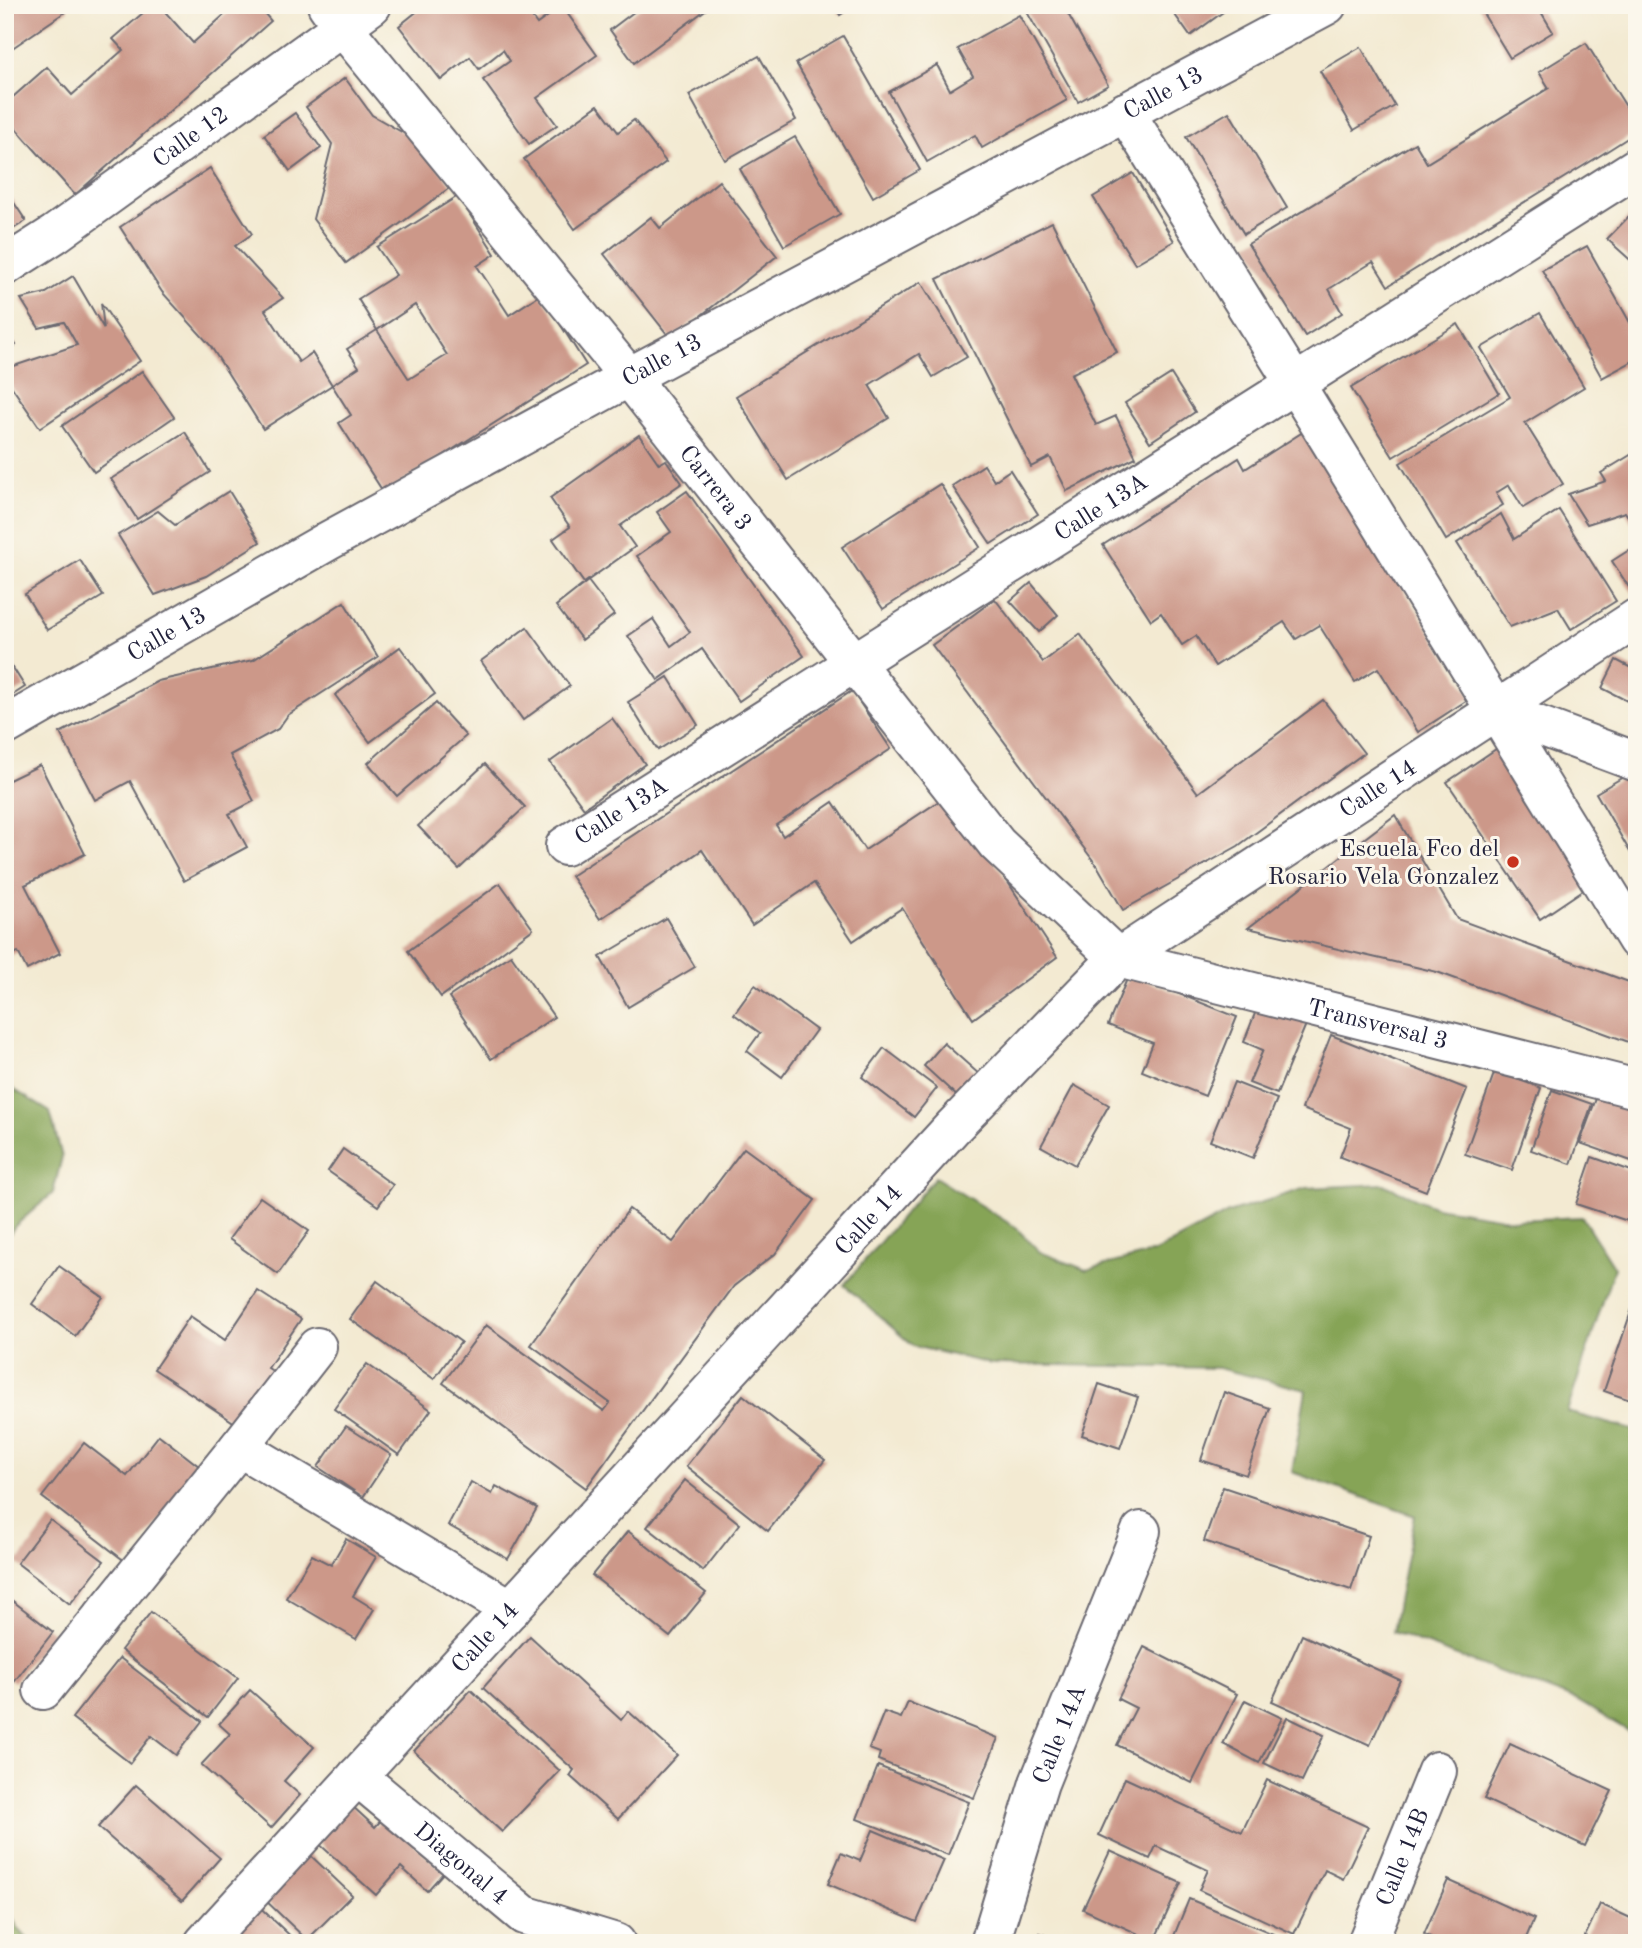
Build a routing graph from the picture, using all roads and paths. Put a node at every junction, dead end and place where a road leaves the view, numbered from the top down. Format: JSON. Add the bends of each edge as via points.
{"nodes":[{"id":1,"x":1327,"y":5,"type":"edge"},
{"id":2,"x":347,"y":12,"type":"edge"},
{"id":3,"x":1125,"y":112,"type":"junction"},
{"id":4,"x":1637,"y":167,"type":"edge"},
{"id":5,"x":5,"y":266,"type":"edge"},
{"id":6,"x":629,"y":377,"type":"junction"},
{"id":7,"x":1296,"y":384,"type":"junction"},
{"id":8,"x":1637,"y":618,"type":"edge"},
{"id":9,"x":855,"y":663,"type":"junction"},
{"id":10,"x":1497,"y":710,"type":"junction"},
{"id":11,"x":5,"y":726,"type":"edge"},
{"id":12,"x":1637,"y":762,"type":"edge"},
{"id":13,"x":565,"y":846,"type":"dead end"},
{"id":14,"x":1637,"y":940,"type":"edge"},
{"id":15,"x":1118,"y":958,"type":"junction"},
{"id":16,"x":1637,"y":1089,"type":"edge"},
{"id":17,"x":317,"y":1347,"type":"dead end"},
{"id":18,"x":239,"y":1447,"type":"junction"},
{"id":19,"x":1142,"y":1531,"type":"dead end"},
{"id":20,"x":511,"y":1609,"type":"junction"},
{"id":21,"x":43,"y":1690,"type":"dead end"},
{"id":22,"x":1437,"y":1771,"type":"dead end"},
{"id":23,"x":357,"y":1776,"type":"junction"},
{"id":24,"x":519,"y":1929,"type":"edge"},
{"id":25,"x":204,"y":1943,"type":"edge"},
{"id":26,"x":616,"y":1943,"type":"edge"},
{"id":27,"x":990,"y":1943,"type":"edge"},
{"id":28,"x":1367,"y":1943,"type":"edge"}],
"edges":[{"from":1,"to":3,"type":"street","name":"Calle 13"},
{"from":2,"to":5,"type":"street","name":"Calle 12","via":[[66,226]]},
{"from":2,"to":6,"type":"street","name":"Carrera 3"},
{"from":3,"to":6,"type":"street","name":"Calle 13"},
{"from":3,"to":7,"type":"street"},
{"from":4,"to":7,"type":"street","name":"Calle 13A"},
{"from":6,"to":9,"type":"street","name":"Carrera 3"},
{"from":6,"to":11,"type":"street","name":"Calle 13"},
{"from":7,"to":9,"type":"street","name":"Calle 13A"},
{"from":7,"to":10,"type":"street"},
{"from":8,"to":10,"type":"street","name":"Calle 14"},
{"from":9,"to":13,"type":"street","name":"Calle 13A"},
{"from":9,"to":15,"type":"street","name":"Carrera 3","via":[[997,844]]},
{"from":10,"to":12,"type":"street"},
{"from":10,"to":14,"type":"street"},
{"from":10,"to":15,"type":"street","name":"Calle 14"},
{"from":15,"to":16,"type":"street","name":"Transversal 3"},
{"from":15,"to":20,"type":"street","name":"Calle 14","via":[[954,1127]]},
{"from":17,"to":18,"type":"street"},
{"from":18,"to":20,"type":"street"},
{"from":18,"to":21,"type":"street"},
{"from":19,"to":27,"type":"street","name":"Calle 14A","via":[[1039,1783]]},
{"from":20,"to":23,"type":"street","name":"Calle 14"},
{"from":22,"to":28,"type":"street","name":"Calle 14B"},
{"from":23,"to":24,"type":"street","name":"Diagonal 4"},
{"from":23,"to":25,"type":"street","name":"Calle 14"},
{"from":24,"to":26,"type":"street","name":"Diagonal 4"}]}
